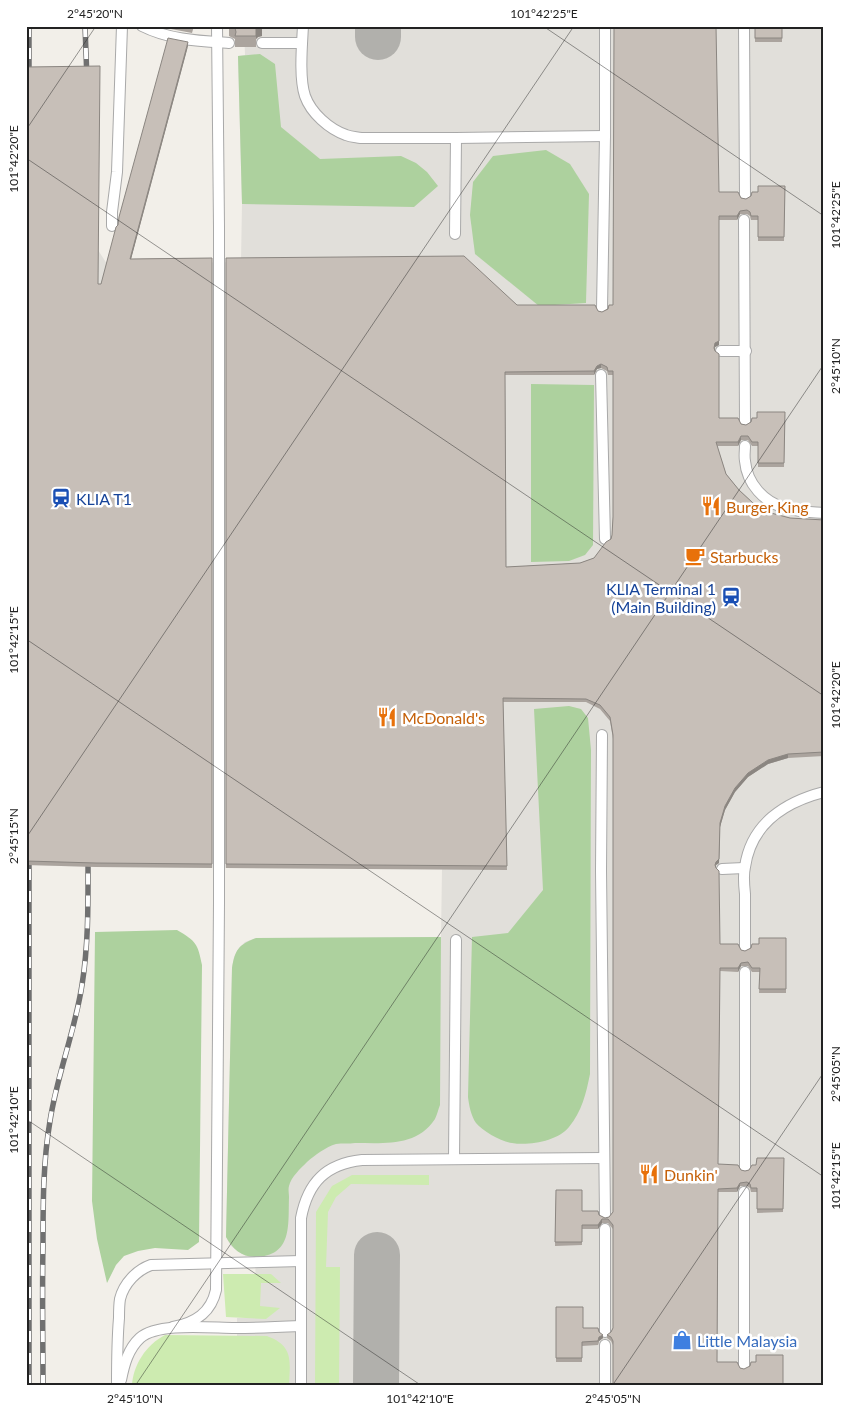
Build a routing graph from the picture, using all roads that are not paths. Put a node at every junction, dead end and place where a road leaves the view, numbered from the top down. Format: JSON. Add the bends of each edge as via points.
{"nodes":[{"id":1,"x":122,"y":26,"type":"edge"},
{"id":2,"x":142,"y":26,"type":"edge"},
{"id":3,"x":217,"y":26,"type":"edge"},
{"id":4,"x":303,"y":26,"type":"edge"},
{"id":5,"x":605,"y":26,"type":"edge"},
{"id":6,"x":744,"y":26,"type":"edge"},
{"id":7,"x":217,"y":42,"type":"junction"},
{"id":8,"x":302,"y":42,"type":"junction"},
{"id":9,"x":229,"y":43,"type":"dead end"},
{"id":10,"x":262,"y":43,"type":"dead end"},
{"id":11,"x":605,"y":136,"type":"junction"},
{"id":12,"x":456,"y":138,"type":"junction"},
{"id":13,"x":744,"y":196,"type":"dead end"},
{"id":14,"x":744,"y":220,"type":"dead end"},
{"id":15,"x":112,"y":226,"type":"dead end"},
{"id":16,"x":455,"y":234,"type":"dead end"},
{"id":17,"x":602,"y":309,"type":"dead end"},
{"id":18,"x":721,"y":351,"type":"dead end"},
{"id":19,"x":746,"y":351,"type":"junction"},
{"id":20,"x":601,"y":375,"type":"dead end"},
{"id":21,"x":745,"y":422,"type":"dead end"},
{"id":22,"x":745,"y":446,"type":"dead end"},
{"id":23,"x":824,"y":513,"type":"edge"},
{"id":24,"x":605,"y":539,"type":"dead end"},
{"id":25,"x":602,"y":735,"type":"dead end"},
{"id":26,"x":824,"y":792,"type":"edge"},
{"id":27,"x":744,"y":868,"type":"junction"},
{"id":28,"x":722,"y":869,"type":"dead end"},
{"id":29,"x":601,"y":871,"type":"junction"},
{"id":30,"x":613,"y":871,"type":"edge"},
{"id":31,"x":456,"y":940,"type":"dead end"},
{"id":32,"x":745,"y":948,"type":"dead end"},
{"id":33,"x":745,"y":972,"type":"dead end"},
{"id":34,"x":604,"y":1158,"type":"junction"},
{"id":35,"x":454,"y":1159,"type":"junction"},
{"id":36,"x":745,"y":1168,"type":"dead end"},
{"id":37,"x":744,"y":1192,"type":"dead end"},
{"id":38,"x":605,"y":1215,"type":"dead end"},
{"id":39,"x":605,"y":1229,"type":"dead end"},
{"id":40,"x":301,"y":1261,"type":"junction"},
{"id":41,"x":216,"y":1264,"type":"junction"},
{"id":42,"x":301,"y":1326,"type":"junction"},
{"id":43,"x":173,"y":1328,"type":"junction"},
{"id":44,"x":605,"y":1332,"type":"dead end"},
{"id":45,"x":604,"y":1345,"type":"dead end"},
{"id":46,"x":744,"y":1366,"type":"dead end"},
{"id":47,"x":118,"y":1386,"type":"edge"},
{"id":48,"x":301,"y":1386,"type":"edge"},
{"id":49,"x":604,"y":1386,"type":"edge"}],
"edges":[{"from":1,"to":15,"type":"lane"},
{"from":2,"to":7,"type":"lane","via":[[193,41]]},
{"from":3,"to":7,"type":"lane"},
{"from":4,"to":8,"type":"lane"},
{"from":5,"to":11,"type":"lane"},
{"from":6,"to":13,"type":"lane"},
{"from":7,"to":9,"type":"lane"},
{"from":7,"to":41,"type":"lane","via":[[219,903]]},
{"from":8,"to":10,"type":"lane"},
{"from":8,"to":12,"type":"lane","via":[[305,95],[309,105],[331,128],[361,138]]},
{"from":11,"to":12,"type":"lane"},
{"from":11,"to":17,"type":"lane"},
{"from":12,"to":16,"type":"lane"},
{"from":14,"to":19,"type":"lane"},
{"from":18,"to":19,"type":"lane"},
{"from":19,"to":21,"type":"lane"},
{"from":20,"to":24,"type":"lane"},
{"from":22,"to":23,"type":"lane","via":[[748,476],[760,494],[784,508]]},
{"from":25,"to":29,"type":"lane"},
{"from":26,"to":27,"type":"lane","via":[[793,802],[775,814],[753,841]]},
{"from":27,"to":28,"type":"lane"},
{"from":27,"to":32,"type":"lane"},
{"from":29,"to":30,"type":"lane"},
{"from":29,"to":34,"type":"lane"},
{"from":31,"to":35,"type":"lane"},
{"from":33,"to":36,"type":"lane"},
{"from":34,"to":35,"type":"lane"},
{"from":34,"to":38,"type":"lane"},
{"from":35,"to":40,"type":"lane","via":[[349,1161],[326,1172],[313,1185],[303,1207]]},
{"from":37,"to":46,"type":"lane"},
{"from":39,"to":44,"type":"lane"},
{"from":40,"to":41,"type":"lane"},
{"from":40,"to":42,"type":"lane"},
{"from":41,"to":43,"type":"lane","via":[[216,1290],[209,1308],[194,1321]]},
{"from":41,"to":47,"type":"lane","via":[[151,1265],[132,1278],[120,1298]]},
{"from":42,"to":43,"type":"lane"},
{"from":42,"to":48,"type":"lane"},
{"from":43,"to":47,"type":"lane","via":[[149,1332],[140,1338],[127,1357]]},
{"from":45,"to":49,"type":"lane"}]}
